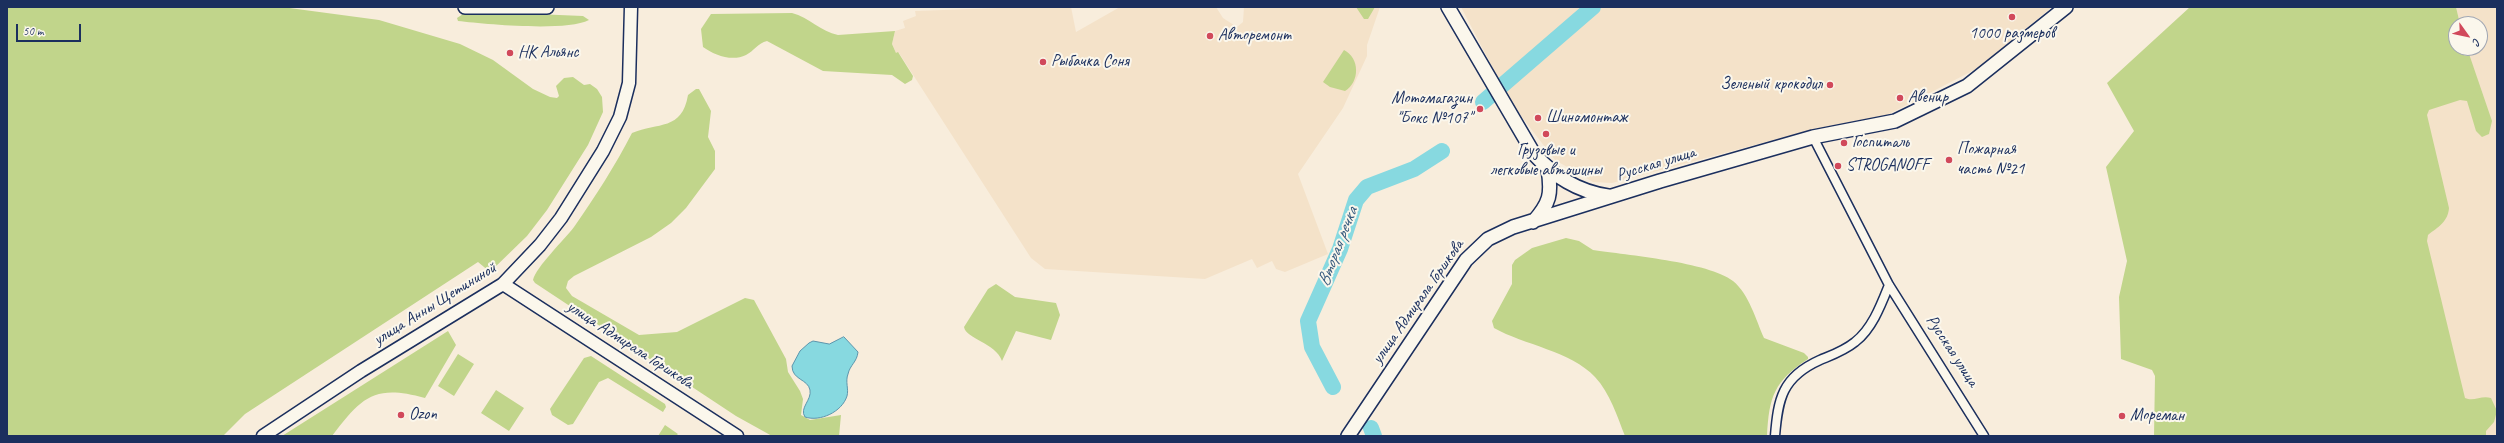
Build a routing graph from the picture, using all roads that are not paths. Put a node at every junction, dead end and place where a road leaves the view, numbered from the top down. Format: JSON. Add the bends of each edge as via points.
{"nodes":[{"id":1,"x":466,"y":7,"type":"edge"},
{"id":2,"x":547,"y":7,"type":"edge"},
{"id":3,"x":631,"y":7,"type":"edge"},
{"id":4,"x":1448,"y":7,"type":"edge"},
{"id":5,"x":2066,"y":7,"type":"edge"},
{"id":6,"x":1813,"y":137,"type":"junction"},
{"id":7,"x":1548,"y":169,"type":"junction"},
{"id":8,"x":1610,"y":196,"type":"junction"},
{"id":9,"x":1533,"y":222,"type":"junction"},
{"id":10,"x":503,"y":284,"type":"junction"},
{"id":11,"x":1889,"y":285,"type":"junction"},
{"id":12,"x":263,"y":436,"type":"edge"},
{"id":13,"x":737,"y":436,"type":"edge"},
{"id":14,"x":1348,"y":436,"type":"edge"},
{"id":15,"x":1775,"y":436,"type":"edge"},
{"id":16,"x":1984,"y":436,"type":"edge"}],
"edges":[{"from":1,"to":2,"type":"main road"},
{"from":3,"to":10,"type":"main road","name":"улица Анны Щетининой","via":[[629,82],[620,117],[603,151],[561,218],[540,246]]},
{"from":4,"to":7,"type":"main road","name":"Русская улица","via":[[1529,147]]},
{"from":5,"to":6,"type":"main road","name":"Русская улица","via":[[1983,75],[1946,98],[1883,125]]},
{"from":6,"to":8,"type":"main road","name":"Русская улица"},
{"from":6,"to":11,"type":"street","name":"Русская улица"},
{"from":7,"to":8,"type":"main road","name":"Русская улица","via":[[1572,186],[1588,193]]},
{"from":7,"to":9,"type":"main road","via":[[1549,199]]},
{"from":8,"to":9,"type":"main road","name":"улица Адмирала Горшкова"},
{"from":9,"to":14,"type":"main road","name":"улица Адмирала Горшкова","via":[[1488,239],[1466,260]]},
{"from":10,"to":12,"type":"main road","name":"улица Анны Щетининой","via":[[361,371]]},
{"from":10,"to":13,"type":"main road","name":"улица Адмирала Горшкова"},
{"from":11,"to":15,"type":"street","via":[[1865,332],[1856,342],[1818,361],[1788,384],[1781,394]]},
{"from":11,"to":16,"type":"street","name":"Русская улица"}]}
